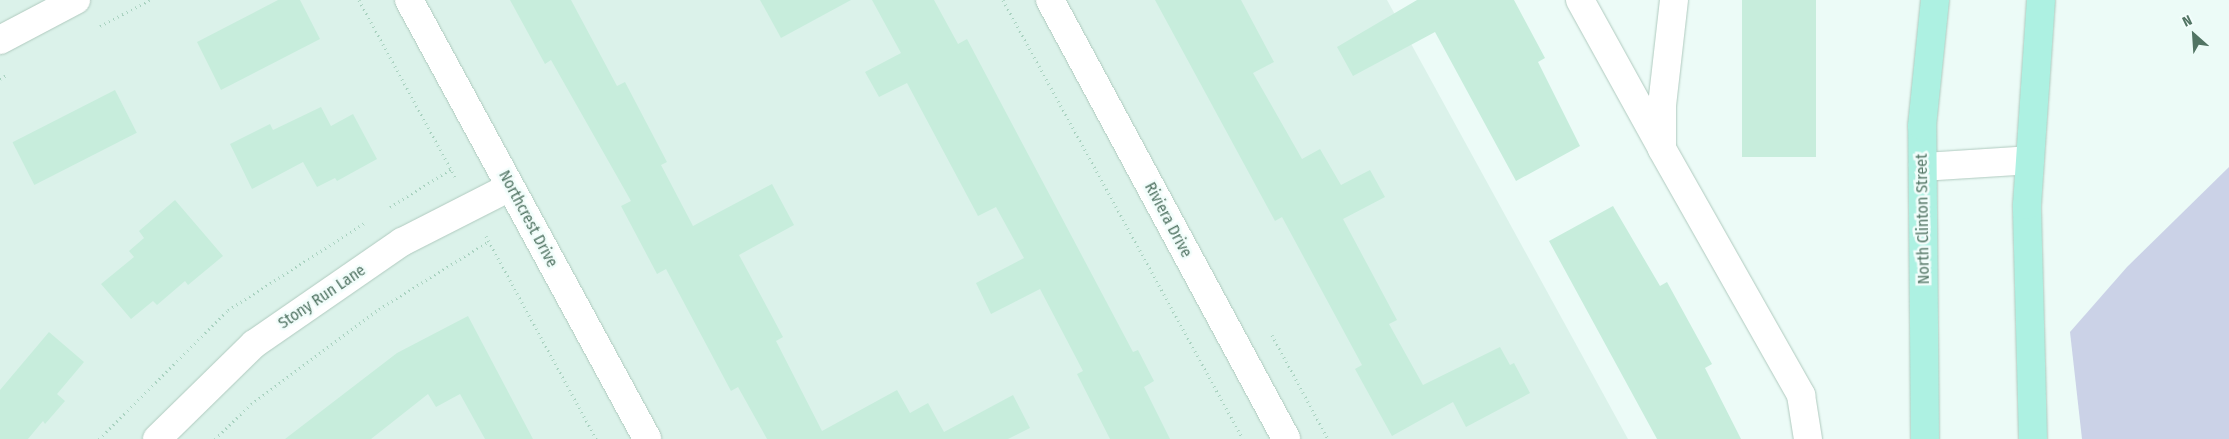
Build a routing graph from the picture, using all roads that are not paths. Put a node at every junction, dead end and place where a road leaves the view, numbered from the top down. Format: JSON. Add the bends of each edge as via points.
{"nodes":[{"id":1,"x":76,"y":0,"type":"edge"},
{"id":2,"x":409,"y":0,"type":"edge"},
{"id":3,"x":1050,"y":0,"type":"edge"},
{"id":4,"x":1580,"y":0,"type":"edge"},
{"id":5,"x":1674,"y":0,"type":"edge"},
{"id":6,"x":1935,"y":0,"type":"edge"},
{"id":7,"x":2041,"y":0,"type":"edge"},
{"id":8,"x":0,"y":40,"type":"edge"},
{"id":9,"x":1662,"y":149,"type":"junction"},
{"id":10,"x":2030,"y":160,"type":"junction"},
{"id":11,"x":1923,"y":167,"type":"junction"},
{"id":12,"x":510,"y":187,"type":"junction"},
{"id":13,"x":157,"y":439,"type":"edge"},
{"id":14,"x":647,"y":439,"type":"edge"},
{"id":15,"x":1286,"y":439,"type":"edge"},
{"id":16,"x":1808,"y":439,"type":"edge"},
{"id":17,"x":1925,"y":439,"type":"edge"},
{"id":18,"x":2033,"y":439,"type":"edge"}],
"edges":[{"from":1,"to":8,"type":"street"},
{"from":2,"to":12,"type":"street","name":"Northcrest Drive"},
{"from":3,"to":15,"type":"street","name":"Riviera Drive"},
{"from":4,"to":9,"type":"street"},
{"from":5,"to":9,"type":"street","via":[[1662,105]]},
{"from":6,"to":11,"type":"main road","name":"North Clinton Street","via":[[1922,126]]},
{"from":7,"to":10,"type":"main road"},
{"from":9,"to":16,"type":"street","via":[[1801,395]]},
{"from":10,"to":11,"type":"street"},
{"from":10,"to":18,"type":"main road","via":[[2027,204]]},
{"from":11,"to":17,"type":"main road","name":"North Clinton Street"},
{"from":12,"to":13,"type":"street","name":"Stony Run Lane","via":[[402,242],[254,344]]},
{"from":12,"to":14,"type":"street","name":"Northcrest Drive"}]}
